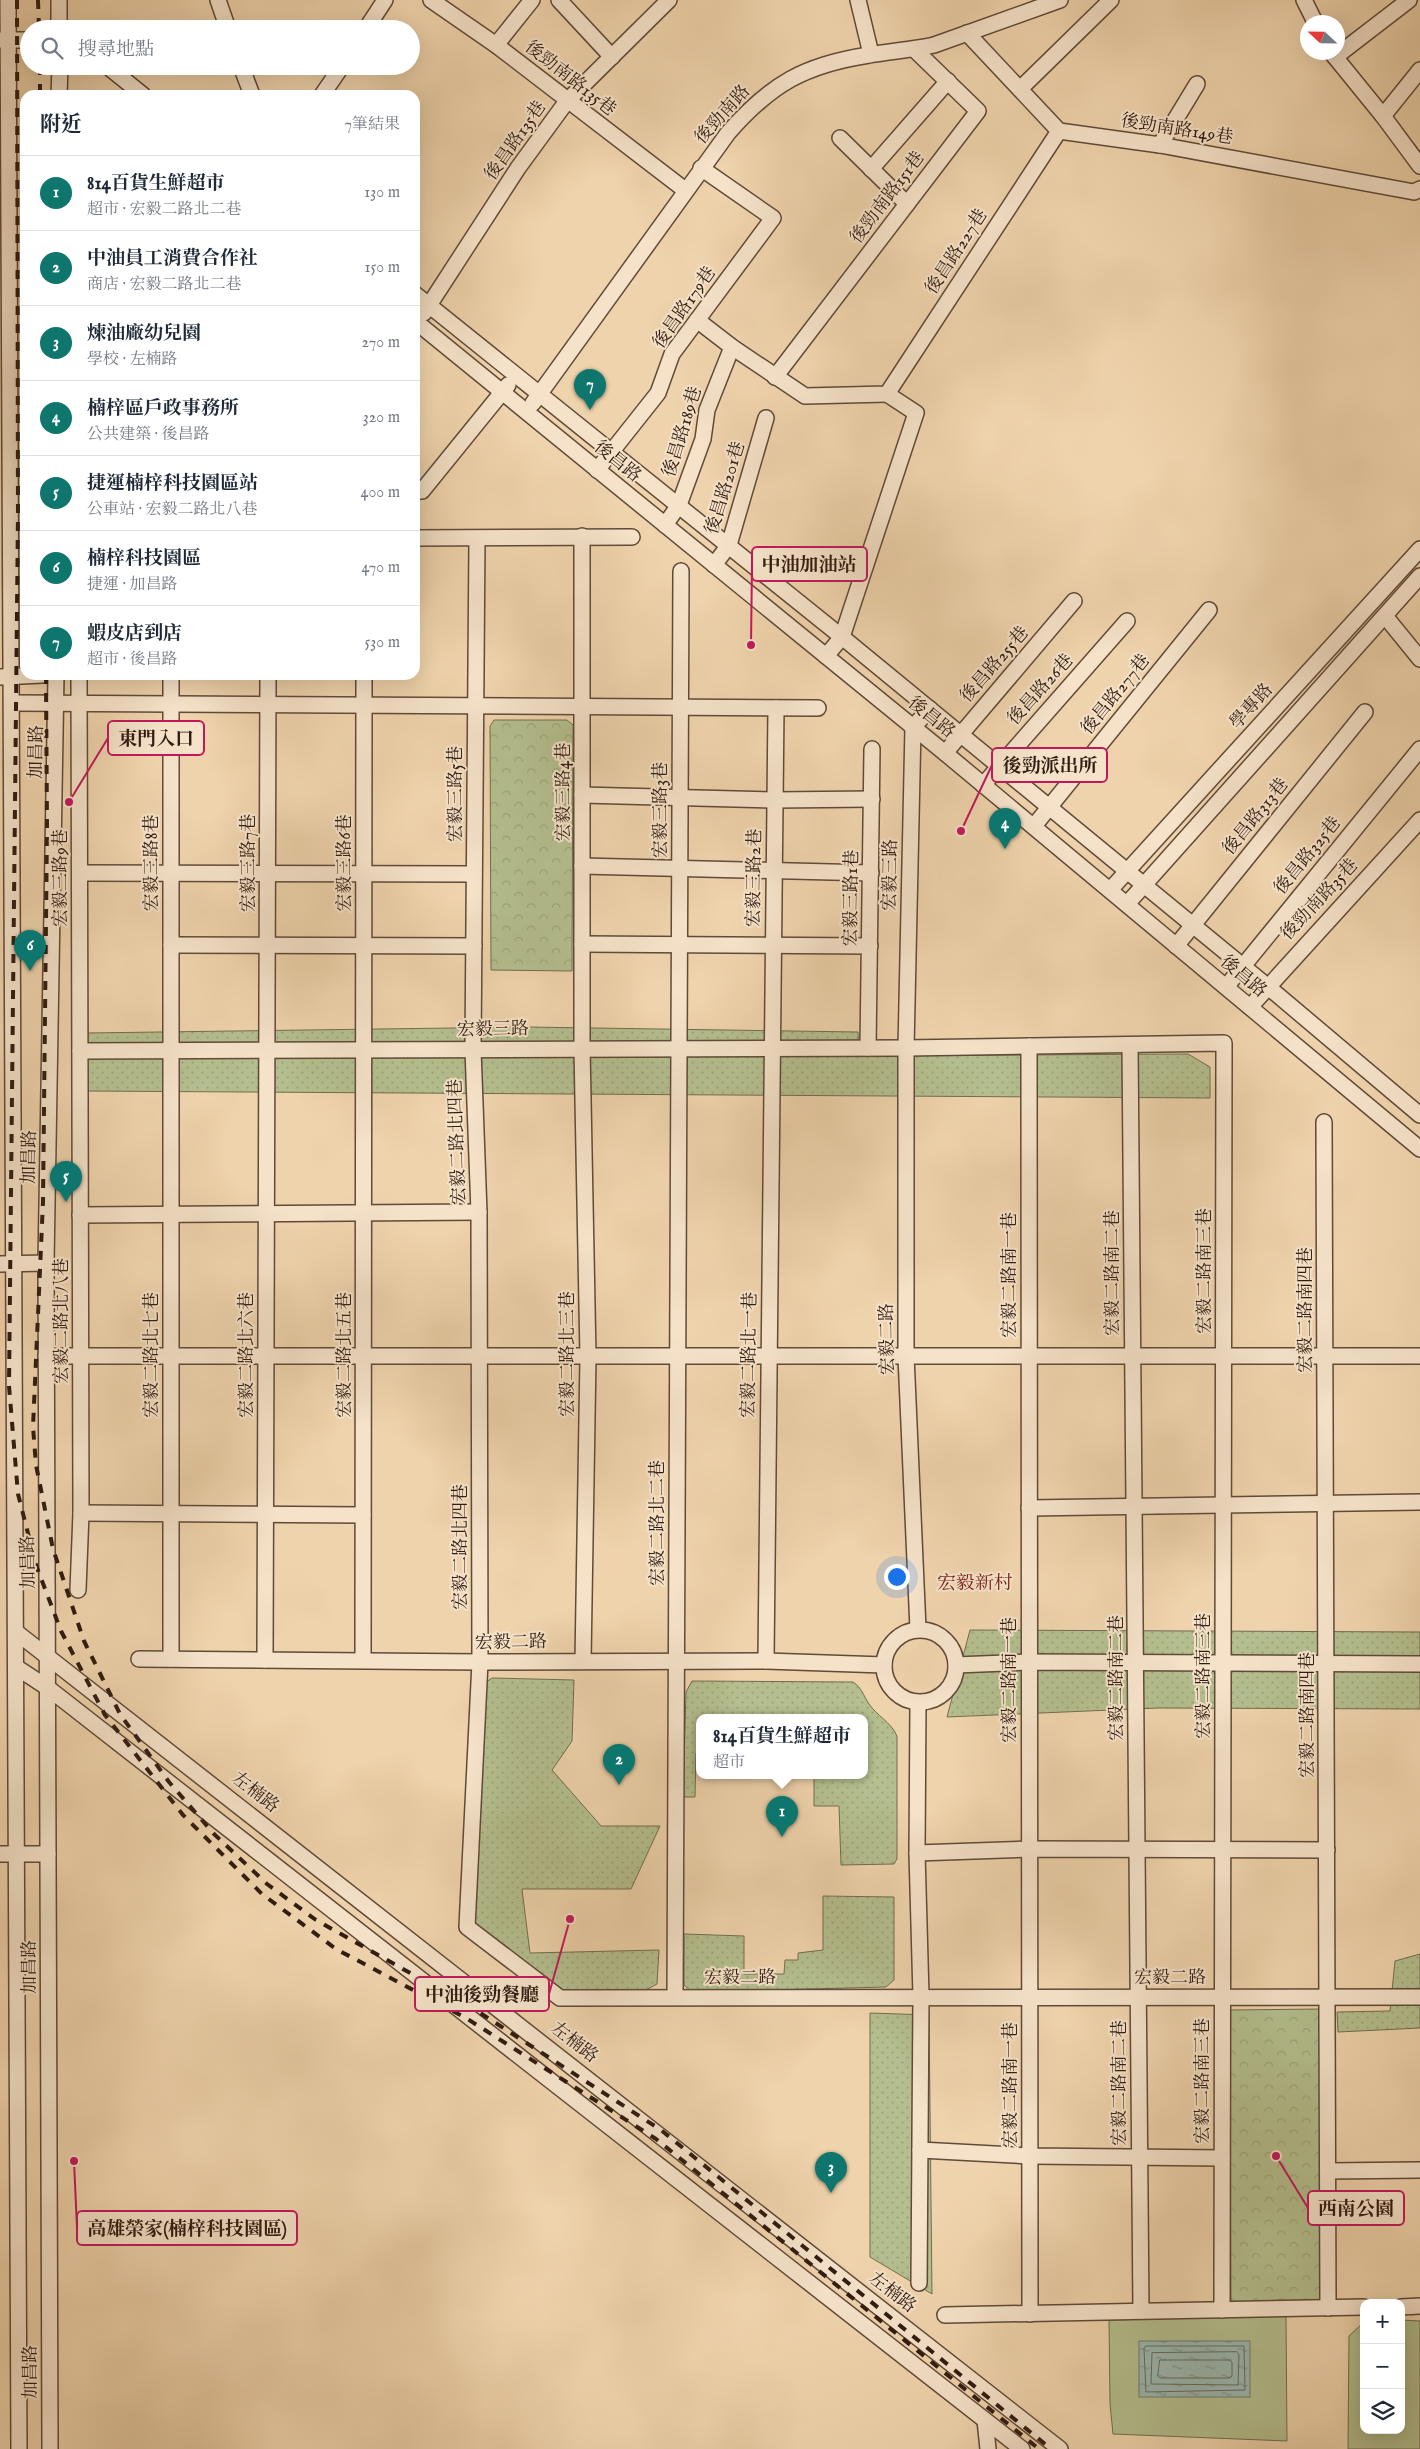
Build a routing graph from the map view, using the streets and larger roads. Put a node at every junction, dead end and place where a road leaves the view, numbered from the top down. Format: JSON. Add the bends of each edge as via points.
{"nodes":[{"id":1,"x":8,"y":0,"type":"edge"},
{"id":2,"x":59,"y":0,"type":"edge"},
{"id":3,"x":218,"y":0,"type":"edge"},
{"id":4,"x":385,"y":0,"type":"edge"},
{"id":5,"x":431,"y":0,"type":"edge"},
{"id":6,"x":532,"y":0,"type":"edge"},
{"id":7,"x":559,"y":0,"type":"edge"},
{"id":8,"x":669,"y":0,"type":"edge"},
{"id":9,"x":858,"y":0,"type":"edge"},
{"id":10,"x":1111,"y":0,"type":"edge"},
{"id":11,"x":1304,"y":0,"type":"edge"},
{"id":12,"x":1409,"y":0,"type":"edge"},
{"id":13,"x":1056,"y":1,"type":"edge"},
{"id":14,"x":1312,"y":15,"type":"edge"},
{"id":15,"x":60,"y":20,"type":"edge"},
{"id":16,"x":225,"y":20,"type":"edge"},
{"id":17,"x":372,"y":20,"type":"edge"},
{"id":18,"x":0,"y":25,"type":"edge"},
{"id":19,"x":967,"y":33,"type":"junction"},
{"id":20,"x":5,"y":40,"type":"edge"},
{"id":21,"x":20,"y":40,"type":"edge"},
{"id":22,"x":496,"y":45,"type":"junction"},
{"id":23,"x":1345,"y":46,"type":"edge"},
{"id":24,"x":915,"y":50,"type":"junction"},
{"id":25,"x":871,"y":54,"type":"junction"},
{"id":26,"x":612,"y":57,"type":"junction"},
{"id":27,"x":1337,"y":60,"type":"edge"},
{"id":28,"x":1420,"y":70,"type":"edge"},
{"id":29,"x":60,"y":75,"type":"edge"},
{"id":30,"x":118,"y":75,"type":"edge"},
{"id":31,"x":245,"y":75,"type":"edge"},
{"id":32,"x":336,"y":75,"type":"edge"},
{"id":33,"x":948,"y":81,"type":"junction"},
{"id":34,"x":1197,"y":84,"type":"dead end"},
{"id":35,"x":1020,"y":89,"type":"junction"},
{"id":36,"x":60,"y":90,"type":"edge"},
{"id":37,"x":137,"y":90,"type":"edge"},
{"id":38,"x":250,"y":90,"type":"edge"},
{"id":39,"x":325,"y":90,"type":"edge"},
{"id":40,"x":567,"y":101,"type":"junction"},
{"id":41,"x":1384,"y":116,"type":"junction"},
{"id":42,"x":1059,"y":131,"type":"junction"},
{"id":43,"x":840,"y":138,"type":"dead end"},
{"id":44,"x":1160,"y":145,"type":"junction"},
{"id":45,"x":1420,"y":166,"type":"edge"},
{"id":46,"x":701,"y":168,"type":"junction"},
{"id":47,"x":871,"y":169,"type":"junction"},
{"id":48,"x":1420,"y":189,"type":"edge"},
{"id":49,"x":685,"y":190,"type":"junction"},
{"id":50,"x":907,"y":204,"type":"junction"},
{"id":51,"x":420,"y":298,"type":"edge"},
{"id":52,"x":430,"y":306,"type":"junction"},
{"id":53,"x":420,"y":317,"type":"edge"},
{"id":54,"x":696,"y":320,"type":"junction"},
{"id":55,"x":420,"y":325,"type":"edge"},
{"id":56,"x":732,"y":347,"type":"junction"},
{"id":57,"x":515,"y":376,"type":"junction"},
{"id":58,"x":775,"y":377,"type":"junction"},
{"id":59,"x":501,"y":393,"type":"junction"},
{"id":60,"x":887,"y":394,"type":"junction"},
{"id":61,"x":540,"y":395,"type":"junction"},
{"id":62,"x":526,"y":412,"type":"junction"},
{"id":63,"x":766,"y":418,"type":"dead end"},
{"id":64,"x":613,"y":451,"type":"junction"},
{"id":65,"x":597,"y":470,"type":"junction"},
{"id":66,"x":18,"y":479,"type":"edge"},
{"id":67,"x":420,"y":489,"type":"edge"},
{"id":68,"x":679,"y":505,"type":"junction"},
{"id":69,"x":665,"y":525,"type":"junction"},
{"id":70,"x":582,"y":536,"type":"junction"},
{"id":71,"x":632,"y":537,"type":"dead end"},
{"id":72,"x":420,"y":538,"type":"edge"},
{"id":73,"x":477,"y":538,"type":"junction"},
{"id":74,"x":729,"y":545,"type":"junction"},
{"id":75,"x":1420,"y":549,"type":"edge"},
{"id":76,"x":714,"y":565,"type":"junction"},
{"id":77,"x":681,"y":571,"type":"dead end"},
{"id":78,"x":1420,"y":576,"type":"edge"},
{"id":79,"x":1074,"y":601,"type":"dead end"},
{"id":80,"x":1209,"y":610,"type":"dead end"},
{"id":81,"x":1384,"y":616,"type":"junction"},
{"id":82,"x":1127,"y":621,"type":"dead end"},
{"id":83,"x":842,"y":637,"type":"junction"},
{"id":84,"x":826,"y":656,"type":"junction"},
{"id":85,"x":1420,"y":659,"type":"edge"},
{"id":86,"x":20,"y":676,"type":"edge"},
{"id":87,"x":6,"y":677,"type":"edge"},
{"id":88,"x":56,"y":680,"type":"edge"},
{"id":89,"x":79,"y":680,"type":"edge"},
{"id":90,"x":171,"y":680,"type":"edge"},
{"id":91,"x":268,"y":680,"type":"edge"},
{"id":92,"x":364,"y":680,"type":"edge"},
{"id":93,"x":12,"y":703,"type":"junction"},
{"id":94,"x":57,"y":703,"type":"junction"},
{"id":95,"x":79,"y":704,"type":"junction"},
{"id":96,"x":171,"y":704,"type":"junction"},
{"id":97,"x":268,"y":705,"type":"junction"},
{"id":98,"x":364,"y":706,"type":"junction"},
{"id":99,"x":476,"y":706,"type":"junction"},
{"id":100,"x":582,"y":706,"type":"junction"},
{"id":101,"x":680,"y":707,"type":"junction"},
{"id":102,"x":776,"y":708,"type":"junction"},
{"id":103,"x":818,"y":708,"type":"dead end"},
{"id":104,"x":930,"y":709,"type":"junction"},
{"id":105,"x":1365,"y":712,"type":"dead end"},
{"id":106,"x":913,"y":727,"type":"junction"},
{"id":107,"x":960,"y":734,"type":"junction"},
{"id":108,"x":872,"y":749,"type":"dead end"},
{"id":109,"x":1420,"y":749,"type":"edge"},
{"id":110,"x":946,"y":754,"type":"junction"},
{"id":111,"x":999,"y":765,"type":"junction"},
{"id":112,"x":983,"y":785,"type":"junction"},
{"id":113,"x":582,"y":795,"type":"junction"},
{"id":114,"x":680,"y":797,"type":"junction"},
{"id":115,"x":872,"y":799,"type":"junction"},
{"id":116,"x":774,"y":800,"type":"junction"},
{"id":117,"x":1049,"y":807,"type":"junction"},
{"id":118,"x":1420,"y":820,"type":"edge"},
{"id":119,"x":1034,"y":826,"type":"junction"},
{"id":120,"x":582,"y":866,"type":"junction"},
{"id":121,"x":680,"y":870,"type":"junction"},
{"id":122,"x":774,"y":870,"type":"junction"},
{"id":123,"x":1126,"y":872,"type":"junction"},
{"id":124,"x":80,"y":873,"type":"junction"},
{"id":125,"x":171,"y":873,"type":"junction"},
{"id":126,"x":268,"y":873,"type":"junction"},
{"id":127,"x":871,"y":873,"type":"junction"},
{"id":128,"x":364,"y":874,"type":"junction"},
{"id":129,"x":474,"y":874,"type":"junction"},
{"id":130,"x":1144,"y":886,"type":"junction"},
{"id":131,"x":1110,"y":890,"type":"junction"},
{"id":132,"x":1127,"y":904,"type":"junction"},
{"id":133,"x":1193,"y":926,"type":"junction"},
{"id":134,"x":582,"y":944,"type":"junction"},
{"id":135,"x":171,"y":945,"type":"junction"},
{"id":136,"x":267,"y":945,"type":"junction"},
{"id":137,"x":679,"y":945,"type":"junction"},
{"id":138,"x":364,"y":946,"type":"junction"},
{"id":139,"x":474,"y":946,"type":"junction"},
{"id":140,"x":773,"y":946,"type":"junction"},
{"id":141,"x":870,"y":946,"type":"junction"},
{"id":142,"x":1176,"y":946,"type":"junction"},
{"id":143,"x":1242,"y":966,"type":"junction"},
{"id":144,"x":1267,"y":986,"type":"junction"},
{"id":145,"x":1226,"y":987,"type":"junction"},
{"id":146,"x":1250,"y":1007,"type":"junction"},
{"id":147,"x":1224,"y":1043,"type":"joint"},
{"id":148,"x":1130,"y":1045,"type":"junction"},
{"id":149,"x":1029,"y":1046,"type":"junction"},
{"id":150,"x":582,"y":1048,"type":"junction"},
{"id":151,"x":772,"y":1048,"type":"junction"},
{"id":152,"x":868,"y":1048,"type":"junction"},
{"id":153,"x":906,"y":1048,"type":"junction"},
{"id":154,"x":679,"y":1049,"type":"junction"},
{"id":155,"x":267,"y":1050,"type":"junction"},
{"id":156,"x":364,"y":1050,"type":"junction"},
{"id":157,"x":473,"y":1050,"type":"junction"},
{"id":158,"x":80,"y":1051,"type":"junction"},
{"id":159,"x":171,"y":1051,"type":"junction"},
{"id":160,"x":1420,"y":1115,"type":"edge"},
{"id":161,"x":1324,"y":1122,"type":"dead end"},
{"id":162,"x":1420,"y":1149,"type":"edge"},
{"id":163,"x":479,"y":1212,"type":"junction"},
{"id":164,"x":266,"y":1214,"type":"junction"},
{"id":165,"x":363,"y":1214,"type":"junction"},
{"id":166,"x":171,"y":1215,"type":"junction"},
{"id":167,"x":80,"y":1216,"type":"junction"},
{"id":168,"x":46,"y":1263,"type":"junction"},
{"id":169,"x":7,"y":1264,"type":"edge"},
{"id":170,"x":80,"y":1355,"type":"junction"},
{"id":171,"x":170,"y":1355,"type":"junction"},
{"id":172,"x":266,"y":1355,"type":"junction"},
{"id":173,"x":364,"y":1355,"type":"junction"},
{"id":174,"x":479,"y":1355,"type":"junction"},
{"id":175,"x":46,"y":1356,"type":"junction"},
{"id":176,"x":678,"y":1356,"type":"junction"},
{"id":177,"x":769,"y":1356,"type":"junction"},
{"id":178,"x":906,"y":1356,"type":"junction"},
{"id":179,"x":1029,"y":1356,"type":"junction"},
{"id":180,"x":1132,"y":1356,"type":"junction"},
{"id":181,"x":1224,"y":1356,"type":"junction"},
{"id":182,"x":1325,"y":1356,"type":"junction"},
{"id":183,"x":1420,"y":1356,"type":"edge"},
{"id":184,"x":588,"y":1357,"type":"junction"},
{"id":185,"x":1420,"y":1502,"type":"edge"},
{"id":186,"x":1326,"y":1503,"type":"junction"},
{"id":187,"x":1223,"y":1505,"type":"junction"},
{"id":188,"x":1134,"y":1506,"type":"junction"},
{"id":189,"x":1029,"y":1508,"type":"junction"},
{"id":190,"x":81,"y":1513,"type":"junction"},
{"id":191,"x":171,"y":1514,"type":"junction"},
{"id":192,"x":266,"y":1515,"type":"junction"},
{"id":193,"x":363,"y":1515,"type":"junction"},
{"id":194,"x":78,"y":1590,"type":"dead end"},
{"id":195,"x":918,"y":1629,"type":"junction"},
{"id":196,"x":16,"y":1632,"type":"junction"},
{"id":197,"x":49,"y":1655,"type":"junction"},
{"id":198,"x":139,"y":1659,"type":"dead end"},
{"id":199,"x":170,"y":1659,"type":"junction"},
{"id":200,"x":265,"y":1660,"type":"junction"},
{"id":201,"x":363,"y":1660,"type":"junction"},
{"id":202,"x":583,"y":1661,"type":"junction"},
{"id":203,"x":676,"y":1661,"type":"junction"},
{"id":204,"x":766,"y":1661,"type":"junction"},
{"id":205,"x":480,"y":1662,"type":"junction"},
{"id":206,"x":1029,"y":1662,"type":"junction"},
{"id":207,"x":1135,"y":1663,"type":"junction"},
{"id":208,"x":1223,"y":1663,"type":"junction"},
{"id":209,"x":1326,"y":1663,"type":"junction"},
{"id":210,"x":884,"y":1664,"type":"junction"},
{"id":211,"x":1420,"y":1664,"type":"edge"},
{"id":212,"x":956,"y":1665,"type":"junction"},
{"id":213,"x":16,"y":1667,"type":"junction"},
{"id":214,"x":48,"y":1688,"type":"junction"},
{"id":215,"x":918,"y":1703,"type":"junction"},
{"id":216,"x":1029,"y":1849,"type":"junction"},
{"id":217,"x":1137,"y":1850,"type":"junction"},
{"id":218,"x":1223,"y":1850,"type":"junction"},
{"id":219,"x":1327,"y":1850,"type":"junction"},
{"id":220,"x":918,"y":1853,"type":"junction"},
{"id":221,"x":0,"y":1854,"type":"edge"},
{"id":222,"x":17,"y":1854,"type":"junction"},
{"id":223,"x":48,"y":1854,"type":"junction"},
{"id":224,"x":921,"y":1996,"type":"junction"},
{"id":225,"x":675,"y":1997,"type":"junction"},
{"id":226,"x":1029,"y":1997,"type":"junction"},
{"id":227,"x":1138,"y":1997,"type":"junction"},
{"id":228,"x":1222,"y":1997,"type":"junction"},
{"id":229,"x":1327,"y":1997,"type":"junction"},
{"id":230,"x":1420,"y":1997,"type":"edge"},
{"id":231,"x":560,"y":1998,"type":"joint"},
{"id":232,"x":920,"y":2150,"type":"junction"},
{"id":233,"x":1030,"y":2156,"type":"junction"},
{"id":234,"x":1139,"y":2157,"type":"junction"},
{"id":235,"x":1222,"y":2158,"type":"junction"},
{"id":236,"x":1420,"y":2170,"type":"edge"},
{"id":237,"x":1328,"y":2171,"type":"junction"},
{"id":238,"x":919,"y":2283,"type":"dead end"},
{"id":239,"x":1420,"y":2306,"type":"edge"},
{"id":240,"x":1360,"y":2307,"type":"edge"},
{"id":241,"x":1405,"y":2307,"type":"edge"},
{"id":242,"x":1328,"y":2308,"type":"junction"},
{"id":243,"x":1222,"y":2310,"type":"junction"},
{"id":244,"x":1141,"y":2311,"type":"junction"},
{"id":245,"x":1030,"y":2314,"type":"junction"},
{"id":246,"x":945,"y":2315,"type":"dead end"},
{"id":247,"x":985,"y":2420,"type":"junction"},
{"id":248,"x":19,"y":2449,"type":"edge"},
{"id":249,"x":50,"y":2449,"type":"edge"},
{"id":250,"x":988,"y":2449,"type":"edge"},
{"id":251,"x":1022,"y":2449,"type":"edge"},
{"id":252,"x":1060,"y":2449,"type":"edge"}],
"edges":[{"from":1,"to":20,"type":"street","name":"加昌路"},
{"from":2,"to":15,"type":"street"},
{"from":3,"to":16,"type":"street"},
{"from":4,"to":17,"type":"street"},
{"from":5,"to":22,"type":"street","name":"後勁南路135巷"},
{"from":6,"to":22,"type":"street"},
{"from":7,"to":26,"type":"street"},
{"from":8,"to":26,"type":"street","name":"後昌路135巷"},
{"from":9,"to":25,"type":"street"},
{"from":10,"to":35,"type":"street"},
{"from":11,"to":14,"type":"street"},
{"from":12,"to":23,"type":"street"},
{"from":13,"to":19,"type":"street","name":"後勁南路"},
{"from":18,"to":20,"type":"street"},
{"from":19,"to":24,"type":"street","name":"後勁南路"},
{"from":19,"to":35,"type":"street"},
{"from":20,"to":21,"type":"street"},
{"from":20,"to":66,"type":"street","name":"加昌路"},
{"from":22,"to":40,"type":"street","name":"後勁南路135巷"},
{"from":24,"to":25,"type":"street","name":"後勁南路"},
{"from":24,"to":33,"type":"street","name":"後勁南路151巷"},
{"from":25,"to":46,"type":"street","name":"後勁南路","via":[[811,68],[772,90],[750,108]]},
{"from":26,"to":40,"type":"street","name":"後昌路135巷"},
{"from":27,"to":41,"type":"street"},
{"from":28,"to":41,"type":"street"},
{"from":29,"to":36,"type":"street"},
{"from":30,"to":37,"type":"street"},
{"from":31,"to":38,"type":"street"},
{"from":32,"to":39,"type":"street"},
{"from":33,"to":47,"type":"street"},
{"from":33,"to":50,"type":"street","name":"後勁南路151巷","via":[[978,111]]},
{"from":34,"to":44,"type":"street"},
{"from":35,"to":42,"type":"street"},
{"from":40,"to":49,"type":"street","name":"後勁南路135巷"},
{"from":40,"to":52,"type":"street","name":"後昌路135巷","via":[[518,168]]},
{"from":41,"to":45,"type":"street"},
{"from":42,"to":44,"type":"street","name":"後勁南路149巷"},
{"from":42,"to":60,"type":"street","name":"後昌路227巷"},
{"from":43,"to":47,"type":"street"},
{"from":44,"to":48,"type":"street","name":"後勁南路149巷","via":[[1414,192]]},
{"from":46,"to":49,"type":"street","name":"後勁南路"},
{"from":46,"to":54,"type":"street","name":"後昌路179巷","via":[[773,218]]},
{"from":47,"to":50,"type":"street"},
{"from":49,"to":61,"type":"street","name":"後勁南路"},
{"from":50,"to":58,"type":"street","name":"後勁南路151巷"},
{"from":51,"to":52,"type":"street","name":"後昌路"},
{"from":52,"to":53,"type":"street","name":"後昌路135巷"},
{"from":52,"to":57,"type":"street","name":"後昌路"},
{"from":54,"to":56,"type":"street"},
{"from":54,"to":64,"type":"street","name":"後昌路179巷","via":[[672,354],[658,393]]},
{"from":55,"to":59,"type":"street","name":"後昌路"},
{"from":56,"to":58,"type":"street"},
{"from":56,"to":68,"type":"street","name":"後昌路189巷","via":[[707,410],[703,439]]},
{"from":57,"to":59,"type":"street"},
{"from":57,"to":61,"type":"street","name":"後昌路"},
{"from":58,"to":60,"type":"street","via":[[805,396]]},
{"from":59,"to":62,"type":"street","name":"後昌路"},
{"from":59,"to":67,"type":"street"},
{"from":60,"to":83,"type":"street","via":[[916,413]]},
{"from":61,"to":62,"type":"street","name":"後勁南路"},
{"from":61,"to":64,"type":"street","name":"後昌路"},
{"from":62,"to":65,"type":"street","name":"後昌路"},
{"from":63,"to":74,"type":"street","name":"後昌路201巷"},
{"from":64,"to":65,"type":"street","name":"後昌路179巷"},
{"from":64,"to":68,"type":"street","name":"後昌路"},
{"from":65,"to":69,"type":"street","name":"後昌路"},
{"from":66,"to":87,"type":"street","name":"加昌路"},
{"from":68,"to":69,"type":"street","name":"後昌路189巷"},
{"from":68,"to":74,"type":"street","name":"後昌路"},
{"from":69,"to":76,"type":"street","name":"後昌路"},
{"from":70,"to":71,"type":"street"},
{"from":70,"to":73,"type":"street"},
{"from":70,"to":100,"type":"street","name":"宏毅三路4巷"},
{"from":72,"to":73,"type":"street"},
{"from":73,"to":99,"type":"street","name":"宏毅三路5巷"},
{"from":74,"to":76,"type":"street","name":"後昌路201巷"},
{"from":74,"to":83,"type":"street","name":"後昌路"},
{"from":75,"to":123,"type":"street","name":"學專路"},
{"from":76,"to":84,"type":"street","name":"後昌路"},
{"from":77,"to":101,"type":"street","name":"宏毅三路3巷"},
{"from":78,"to":81,"type":"street"},
{"from":79,"to":107,"type":"street","name":"後昌路255巷"},
{"from":80,"to":117,"type":"street","name":"後昌路277巷"},
{"from":81,"to":85,"type":"street"},
{"from":81,"to":130,"type":"street"},
{"from":82,"to":111,"type":"street","name":"後昌路26巷"},
{"from":83,"to":84,"type":"street"},
{"from":83,"to":104,"type":"street","name":"後昌路"},
{"from":84,"to":106,"type":"street","name":"後昌路"},
{"from":86,"to":87,"type":"street"},
{"from":87,"to":93,"type":"street","name":"加昌路"},
{"from":88,"to":94,"type":"street","name":"加昌路"},
{"from":89,"to":95,"type":"street","name":"宏毅三路9巷"},
{"from":90,"to":96,"type":"street","name":"宏毅三路8巷"},
{"from":91,"to":97,"type":"street","name":"宏毅三路7巷"},
{"from":92,"to":98,"type":"street","name":"宏毅三路6巷"},
{"from":93,"to":94,"type":"street"},
{"from":93,"to":169,"type":"street","name":"加昌路"},
{"from":94,"to":95,"type":"street"},
{"from":94,"to":168,"type":"street","name":"加昌路"},
{"from":95,"to":96,"type":"street"},
{"from":95,"to":124,"type":"street","name":"宏毅三路9巷"},
{"from":96,"to":97,"type":"street"},
{"from":96,"to":125,"type":"street","name":"宏毅三路8巷"},
{"from":97,"to":98,"type":"street"},
{"from":97,"to":126,"type":"street","name":"宏毅三路7巷"},
{"from":98,"to":99,"type":"street"},
{"from":98,"to":128,"type":"street","name":"宏毅三路6巷"},
{"from":99,"to":100,"type":"street"},
{"from":99,"to":129,"type":"street","name":"宏毅三路5巷"},
{"from":100,"to":101,"type":"street"},
{"from":100,"to":113,"type":"street","name":"宏毅三路4巷"},
{"from":101,"to":102,"type":"street"},
{"from":101,"to":114,"type":"street","name":"宏毅三路3巷"},
{"from":102,"to":103,"type":"street"},
{"from":102,"to":116,"type":"street","name":"宏毅三路2巷"},
{"from":104,"to":106,"type":"street"},
{"from":104,"to":107,"type":"street","name":"後昌路"},
{"from":105,"to":133,"type":"street","name":"後昌路313巷"},
{"from":106,"to":110,"type":"street","name":"後昌路"},
{"from":106,"to":153,"type":"street","name":"宏毅三路"},
{"from":107,"to":110,"type":"street","name":"後昌路255巷"},
{"from":107,"to":111,"type":"street","name":"後昌路"},
{"from":108,"to":115,"type":"street","name":"宏毅三路1巷"},
{"from":109,"to":143,"type":"street","name":"後昌路325巷"},
{"from":110,"to":112,"type":"street","name":"後昌路"},
{"from":111,"to":112,"type":"street","name":"後昌路26巷"},
{"from":111,"to":117,"type":"street","name":"後昌路"},
{"from":112,"to":119,"type":"street","name":"後昌路"},
{"from":113,"to":114,"type":"street"},
{"from":113,"to":120,"type":"street","name":"宏毅三路4巷"},
{"from":114,"to":116,"type":"street"},
{"from":114,"to":121,"type":"street","name":"宏毅三路3巷"},
{"from":115,"to":116,"type":"street"},
{"from":115,"to":127,"type":"street","name":"宏毅三路1巷"},
{"from":116,"to":122,"type":"street","name":"宏毅三路2巷"},
{"from":117,"to":119,"type":"street","name":"後昌路277巷"},
{"from":117,"to":123,"type":"street","name":"後昌路"},
{"from":118,"to":144,"type":"street","name":"後勁南路35巷"},
{"from":119,"to":131,"type":"street","name":"後昌路"},
{"from":120,"to":121,"type":"street"},
{"from":120,"to":134,"type":"street","name":"宏毅三路4巷"},
{"from":121,"to":122,"type":"street"},
{"from":121,"to":137,"type":"street","name":"宏毅三路3巷"},
{"from":122,"to":127,"type":"street"},
{"from":122,"to":140,"type":"street","name":"宏毅三路2巷"},
{"from":123,"to":130,"type":"street","name":"後昌路"},
{"from":123,"to":131,"type":"street","name":"學專路"},
{"from":124,"to":125,"type":"street"},
{"from":124,"to":158,"type":"street","name":"宏毅三路9巷"},
{"from":125,"to":126,"type":"street"},
{"from":125,"to":135,"type":"street","name":"宏毅三路8巷"},
{"from":126,"to":128,"type":"street"},
{"from":126,"to":136,"type":"street","name":"宏毅三路7巷"},
{"from":127,"to":141,"type":"street","name":"宏毅三路1巷"},
{"from":128,"to":129,"type":"street"},
{"from":128,"to":138,"type":"street","name":"宏毅三路6巷"},
{"from":129,"to":139,"type":"street","name":"宏毅三路5巷"},
{"from":130,"to":132,"type":"street"},
{"from":130,"to":133,"type":"street","name":"後昌路"},
{"from":131,"to":132,"type":"street","name":"後昌路"},
{"from":132,"to":142,"type":"street","name":"後昌路"},
{"from":133,"to":142,"type":"street","name":"後昌路313巷"},
{"from":133,"to":143,"type":"street","name":"後昌路"},
{"from":134,"to":137,"type":"street"},
{"from":134,"to":150,"type":"street","name":"宏毅三路4巷"},
{"from":135,"to":136,"type":"street"},
{"from":135,"to":159,"type":"street","name":"宏毅三路8巷"},
{"from":136,"to":138,"type":"street"},
{"from":136,"to":155,"type":"street","name":"宏毅三路7巷"},
{"from":137,"to":140,"type":"street"},
{"from":137,"to":154,"type":"street","name":"宏毅三路3巷"},
{"from":138,"to":139,"type":"street"},
{"from":138,"to":156,"type":"street","name":"宏毅三路6巷"},
{"from":139,"to":157,"type":"street","name":"宏毅三路5巷"},
{"from":140,"to":141,"type":"street"},
{"from":140,"to":151,"type":"street","name":"宏毅三路2巷"},
{"from":141,"to":152,"type":"street","name":"宏毅三路1巷"},
{"from":142,"to":145,"type":"street","name":"後昌路"},
{"from":143,"to":144,"type":"street","name":"後昌路"},
{"from":143,"to":145,"type":"street","name":"後昌路325巷"},
{"from":144,"to":146,"type":"street","name":"後勁南路35巷"},
{"from":144,"to":160,"type":"street","name":"後昌路"},
{"from":145,"to":146,"type":"street","name":"後昌路"},
{"from":146,"to":162,"type":"street","name":"後昌路"},
{"from":147,"to":148,"type":"street","name":"宏毅三路"},
{"from":147,"to":181,"type":"street","name":"宏毅二路南三巷"},
{"from":148,"to":149,"type":"street","name":"宏毅三路"},
{"from":148,"to":180,"type":"street","name":"宏毅二路南二巷"},
{"from":149,"to":153,"type":"street","name":"宏毅三路"},
{"from":149,"to":179,"type":"street","name":"宏毅二路南一巷"},
{"from":150,"to":154,"type":"street","name":"宏毅三路"},
{"from":150,"to":157,"type":"street","name":"宏毅三路"},
{"from":150,"to":184,"type":"street","name":"宏毅二路北三巷"},
{"from":151,"to":152,"type":"street","name":"宏毅三路"},
{"from":151,"to":154,"type":"street","name":"宏毅三路"},
{"from":151,"to":177,"type":"street","name":"宏毅二路北一巷"},
{"from":152,"to":153,"type":"street","name":"宏毅三路"},
{"from":153,"to":178,"type":"street","name":"宏毅二路"},
{"from":154,"to":176,"type":"street","name":"宏毅二路北二巷"},
{"from":155,"to":156,"type":"street","name":"宏毅三路"},
{"from":155,"to":159,"type":"street","name":"宏毅三路"},
{"from":155,"to":164,"type":"street","name":"宏毅二路北六巷"},
{"from":156,"to":157,"type":"street","name":"宏毅三路"},
{"from":156,"to":165,"type":"street","name":"宏毅二路北五巷"},
{"from":157,"to":163,"type":"street","name":"宏毅二路北四巷"},
{"from":158,"to":159,"type":"street","name":"宏毅三路"},
{"from":158,"to":167,"type":"street","name":"宏毅二路北八巷"},
{"from":159,"to":166,"type":"street","name":"宏毅二路北七巷"},
{"from":161,"to":182,"type":"street","name":"宏毅二路南四巷"},
{"from":163,"to":165,"type":"street"},
{"from":163,"to":174,"type":"street","name":"宏毅二路北四巷"},
{"from":164,"to":165,"type":"street"},
{"from":164,"to":166,"type":"street"},
{"from":164,"to":172,"type":"street","name":"宏毅二路北六巷"},
{"from":165,"to":173,"type":"street","name":"宏毅二路北五巷"},
{"from":166,"to":167,"type":"street"},
{"from":166,"to":171,"type":"street","name":"宏毅二路北七巷"},
{"from":167,"to":170,"type":"street","name":"宏毅二路北八巷"},
{"from":168,"to":169,"type":"street"},
{"from":168,"to":175,"type":"street","name":"加昌路"},
{"from":169,"to":196,"type":"street","name":"加昌路"},
{"from":170,"to":171,"type":"street"},
{"from":170,"to":175,"type":"street"},
{"from":170,"to":190,"type":"street","name":"宏毅二路北八巷"},
{"from":171,"to":172,"type":"street"},
{"from":171,"to":191,"type":"street","name":"宏毅二路北七巷"},
{"from":172,"to":173,"type":"street"},
{"from":172,"to":192,"type":"street","name":"宏毅二路北六巷"},
{"from":173,"to":174,"type":"street"},
{"from":173,"to":193,"type":"street","name":"宏毅二路北五巷"},
{"from":174,"to":184,"type":"street"},
{"from":174,"to":205,"type":"street","name":"宏毅二路北四巷"},
{"from":175,"to":197,"type":"street","name":"加昌路"},
{"from":176,"to":177,"type":"street"},
{"from":176,"to":184,"type":"street"},
{"from":176,"to":203,"type":"street","name":"宏毅二路北二巷"},
{"from":177,"to":178,"type":"street"},
{"from":177,"to":204,"type":"street","name":"宏毅二路北一巷"},
{"from":178,"to":179,"type":"street"},
{"from":178,"to":195,"type":"street","name":"宏毅二路"},
{"from":179,"to":180,"type":"street"},
{"from":179,"to":189,"type":"street","name":"宏毅二路南一巷"},
{"from":180,"to":181,"type":"street"},
{"from":180,"to":188,"type":"street","name":"宏毅二路南二巷"},
{"from":181,"to":182,"type":"street"},
{"from":181,"to":187,"type":"street","name":"宏毅二路南三巷"},
{"from":182,"to":183,"type":"street"},
{"from":182,"to":186,"type":"street","name":"宏毅二路南四巷"},
{"from":184,"to":202,"type":"street","name":"宏毅二路北三巷"},
{"from":185,"to":186,"type":"street"},
{"from":186,"to":187,"type":"street"},
{"from":186,"to":209,"type":"street","name":"宏毅二路南四巷"},
{"from":187,"to":188,"type":"street"},
{"from":187,"to":208,"type":"street","name":"宏毅二路南三巷"},
{"from":188,"to":189,"type":"street"},
{"from":188,"to":207,"type":"street","name":"宏毅二路南二巷"},
{"from":189,"to":206,"type":"street","name":"宏毅二路南一巷"},
{"from":190,"to":191,"type":"street"},
{"from":190,"to":194,"type":"street","name":"宏毅二路北八巷"},
{"from":191,"to":192,"type":"street"},
{"from":191,"to":199,"type":"street","name":"宏毅二路北七巷"},
{"from":192,"to":193,"type":"street"},
{"from":192,"to":200,"type":"street","name":"宏毅二路北六巷"},
{"from":193,"to":201,"type":"street","name":"宏毅二路北五巷"},
{"from":195,"to":210,"type":"street","via":[[896,1638],[888,1648]]},
{"from":195,"to":212,"type":"street","via":[[940,1635],[952,1648]]},
{"from":196,"to":197,"type":"street","name":"左楠路"},
{"from":196,"to":213,"type":"street","name":"加昌路"},
{"from":197,"to":214,"type":"street","name":"加昌路"},
{"from":197,"to":252,"type":"street","name":"左楠路"},
{"from":198,"to":199,"type":"street","name":"宏毅二路"},
{"from":199,"to":200,"type":"street","name":"宏毅二路"},
{"from":200,"to":201,"type":"street","name":"宏毅二路"},
{"from":201,"to":205,"type":"street","name":"宏毅二路"},
{"from":202,"to":203,"type":"street","name":"宏毅二路"},
{"from":202,"to":205,"type":"street","name":"宏毅二路"},
{"from":203,"to":204,"type":"street","name":"宏毅二路"},
{"from":203,"to":225,"type":"street","name":"宏毅二路北二巷"},
{"from":204,"to":210,"type":"street","name":"宏毅二路"},
{"from":205,"to":231,"type":"street","name":"宏毅二路北四巷","via":[[467,1927]]},
{"from":206,"to":207,"type":"street"},
{"from":206,"to":212,"type":"street"},
{"from":206,"to":216,"type":"street","name":"宏毅二路南一巷"},
{"from":207,"to":208,"type":"street"},
{"from":207,"to":217,"type":"street","name":"宏毅二路南二巷"},
{"from":208,"to":209,"type":"street"},
{"from":208,"to":218,"type":"street","name":"宏毅二路南三巷"},
{"from":209,"to":211,"type":"street"},
{"from":209,"to":219,"type":"street","name":"宏毅二路南四巷"},
{"from":210,"to":215,"type":"street","via":[[888,1684],[896,1694]]},
{"from":212,"to":215,"type":"street","via":[[950,1688],[941,1696]]},
{"from":213,"to":214,"type":"street"},
{"from":213,"to":222,"type":"street","name":"加昌路"},
{"from":214,"to":223,"type":"street","name":"加昌路"},
{"from":214,"to":247,"type":"street"},
{"from":215,"to":220,"type":"street"},
{"from":216,"to":217,"type":"street"},
{"from":216,"to":220,"type":"street"},
{"from":216,"to":226,"type":"street","name":"宏毅二路南一巷"},
{"from":217,"to":218,"type":"street"},
{"from":217,"to":227,"type":"street","name":"宏毅二路南二巷"},
{"from":218,"to":219,"type":"street"},
{"from":218,"to":228,"type":"street","name":"宏毅二路南三巷"},
{"from":219,"to":229,"type":"street","name":"宏毅二路南四巷"},
{"from":220,"to":224,"type":"street"},
{"from":221,"to":222,"type":"street"},
{"from":222,"to":223,"type":"street"},
{"from":222,"to":248,"type":"street","name":"加昌路"},
{"from":223,"to":249,"type":"street","name":"加昌路"},
{"from":224,"to":225,"type":"street","name":"宏毅二路"},
{"from":224,"to":226,"type":"street","name":"宏毅二路"},
{"from":224,"to":232,"type":"street"},
{"from":225,"to":231,"type":"street","name":"宏毅二路"},
{"from":226,"to":227,"type":"street","name":"宏毅二路"},
{"from":226,"to":233,"type":"street","name":"宏毅二路南一巷"},
{"from":227,"to":228,"type":"street","name":"宏毅二路"},
{"from":227,"to":234,"type":"street","name":"宏毅二路南二巷"},
{"from":228,"to":229,"type":"street","name":"宏毅二路"},
{"from":228,"to":235,"type":"street","name":"宏毅二路南三巷"},
{"from":229,"to":230,"type":"street","name":"宏毅二路"},
{"from":229,"to":237,"type":"street","name":"宏毅二路南四巷"},
{"from":232,"to":233,"type":"street"},
{"from":232,"to":238,"type":"street"},
{"from":233,"to":234,"type":"street"},
{"from":233,"to":245,"type":"street","name":"宏毅二路南一巷"},
{"from":234,"to":235,"type":"street"},
{"from":234,"to":244,"type":"street","name":"宏毅二路南二巷"},
{"from":235,"to":243,"type":"street","name":"宏毅二路南三巷"},
{"from":236,"to":237,"type":"street"},
{"from":237,"to":242,"type":"street","name":"宏毅二路南四巷"},
{"from":239,"to":241,"type":"street"},
{"from":240,"to":242,"type":"street"},
{"from":242,"to":243,"type":"street"},
{"from":243,"to":244,"type":"street"},
{"from":244,"to":245,"type":"street"},
{"from":245,"to":246,"type":"street"},
{"from":247,"to":250,"type":"street"},
{"from":247,"to":251,"type":"street"}]}
